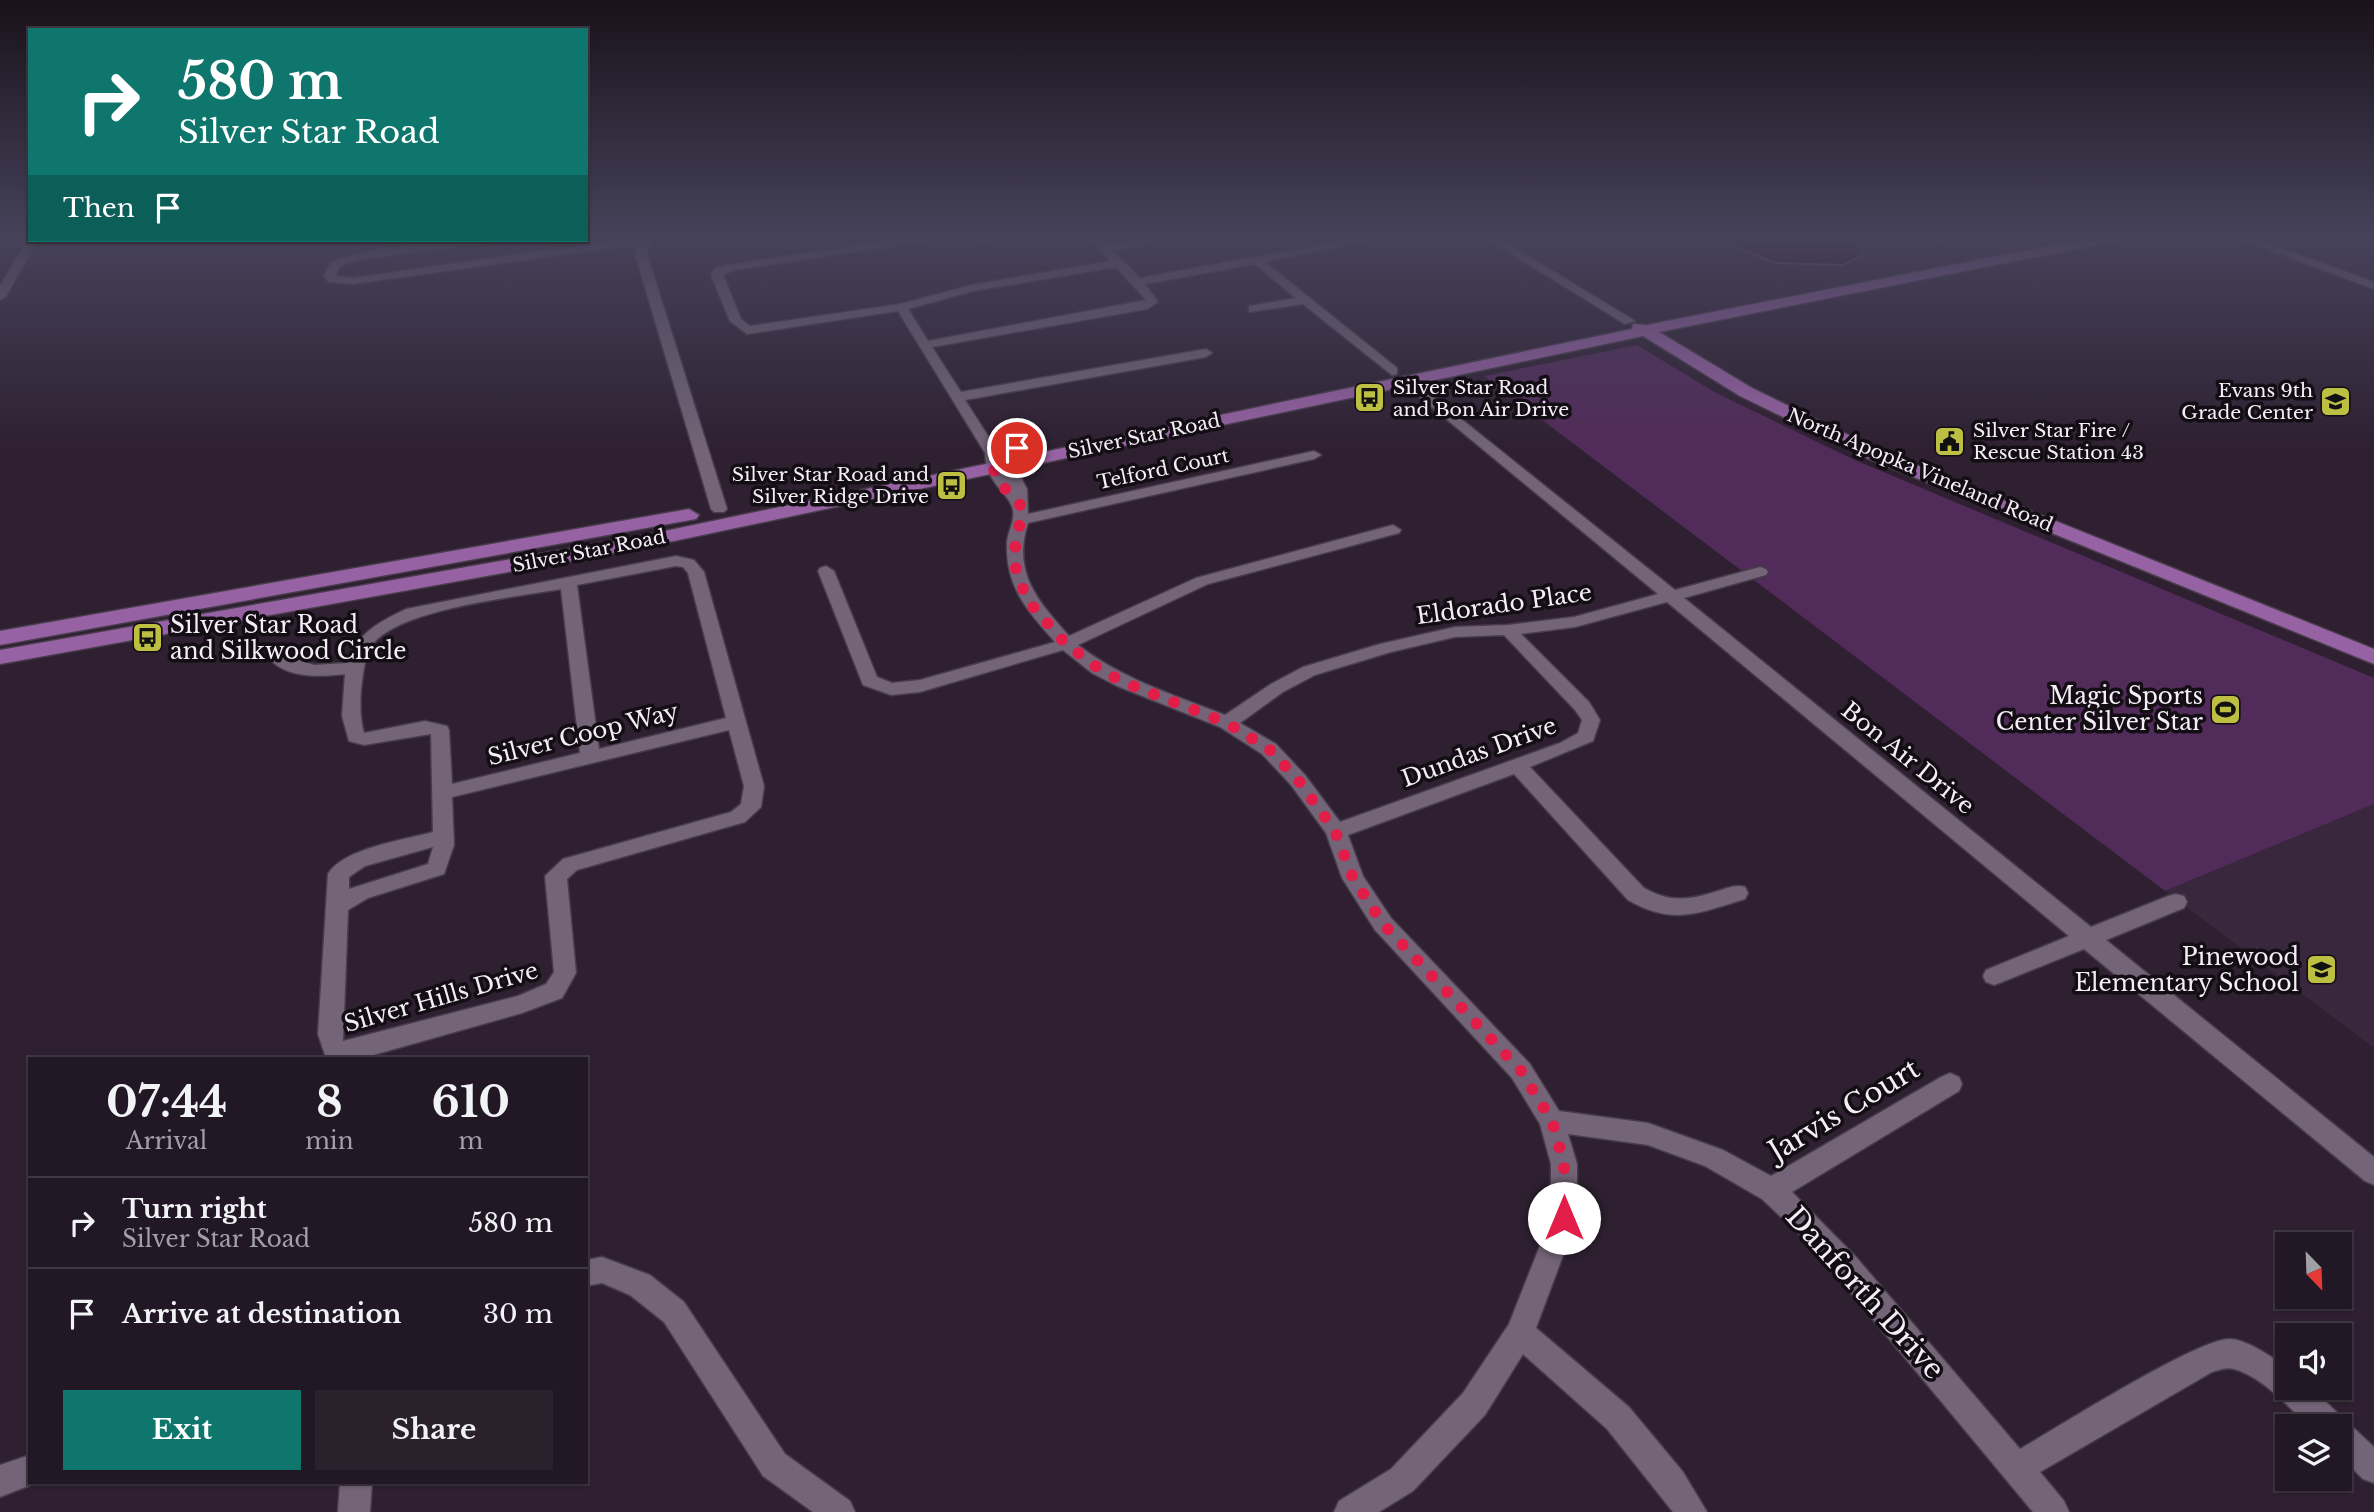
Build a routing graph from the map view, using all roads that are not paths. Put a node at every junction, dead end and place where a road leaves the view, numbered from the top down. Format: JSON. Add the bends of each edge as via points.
{"nodes":[{"id":1,"x":657,"y":307,"type":"edge"},
{"id":2,"x":730,"y":307,"type":"edge"},
{"id":3,"x":901,"y":307,"type":"joint"},
{"id":4,"x":1140,"y":307,"type":"edge"},
{"id":5,"x":1265,"y":307,"type":"edge"},
{"id":6,"x":1313,"y":307,"type":"edge"},
{"id":7,"x":1613,"y":307,"type":"edge"},
{"id":8,"x":1617,"y":307,"type":"edge"},
{"id":9,"x":1719,"y":307,"type":"edge"},
{"id":10,"x":1739,"y":307,"type":"edge"},
{"id":11,"x":1253,"y":309,"type":"dead end"},
{"id":12,"x":1644,"y":324,"type":"junction"},
{"id":13,"x":924,"y":345,"type":"junction"},
{"id":14,"x":1206,"y":353,"type":"dead end"},
{"id":15,"x":1392,"y":371,"type":"junction"},
{"id":16,"x":1410,"y":382,"type":"junction"},
{"id":17,"x":958,"y":397,"type":"junction"},
{"id":18,"x":1236,"y":418,"type":"junction"},
{"id":19,"x":1314,"y":455,"type":"dead end"},
{"id":20,"x":997,"y":462,"type":"junction"},
{"id":21,"x":719,"y":509,"type":"junction"},
{"id":22,"x":1021,"y":513,"type":"junction"},
{"id":23,"x":1393,"y":530,"type":"dead end"},
{"id":24,"x":506,"y":568,"type":"junction"},
{"id":25,"x":826,"y":571,"type":"dead end"},
{"id":26,"x":1760,"y":572,"type":"dead end"},
{"id":27,"x":568,"y":582,"type":"junction"},
{"id":28,"x":1671,"y":595,"type":"junction"},
{"id":29,"x":278,"y":598,"type":"junction"},
{"id":30,"x":120,"y":616,"type":"junction"},
{"id":31,"x":2311,"y":625,"type":"junction"},
{"id":32,"x":1508,"y":630,"type":"junction"},
{"id":33,"x":0,"y":638,"type":"edge"},
{"id":34,"x":1066,"y":644,"type":"junction"},
{"id":35,"x":2374,"y":644,"type":"edge"},
{"id":36,"x":0,"y":648,"type":"edge"},
{"id":37,"x":0,"y":657,"type":"edge"},
{"id":38,"x":2374,"y":657,"type":"edge"},
{"id":39,"x":736,"y":722,"type":"junction"},
{"id":40,"x":1227,"y":723,"type":"junction"},
{"id":41,"x":590,"y":757,"type":"junction"},
{"id":42,"x":1516,"y":764,"type":"junction"},
{"id":43,"x":442,"y":793,"type":"junction"},
{"id":44,"x":1335,"y":831,"type":"junction"},
{"id":45,"x":443,"y":837,"type":"junction"},
{"id":46,"x":1737,"y":893,"type":"dead end"},
{"id":47,"x":2176,"y":902,"type":"dead end"},
{"id":48,"x":337,"y":906,"type":"junction"},
{"id":49,"x":2089,"y":939,"type":"junction"},
{"id":50,"x":1994,"y":976,"type":"dead end"},
{"id":51,"x":1950,"y":1084,"type":"dead end"},
{"id":52,"x":1552,"y":1121,"type":"junction"},
{"id":53,"x":2374,"y":1172,"type":"edge"},
{"id":54,"x":1771,"y":1190,"type":"junction"},
{"id":55,"x":588,"y":1273,"type":"edge"},
{"id":56,"x":1520,"y":1333,"type":"junction"},
{"id":57,"x":2275,"y":1377,"type":"edge"},
{"id":58,"x":2302,"y":1400,"type":"edge"},
{"id":59,"x":2318,"y":1414,"type":"edge"},
{"id":60,"x":2352,"y":1447,"type":"edge"},
{"id":61,"x":2017,"y":1468,"type":"junction"},
{"id":62,"x":2374,"y":1468,"type":"edge"},
{"id":63,"x":28,"y":1471,"type":"edge"},
{"id":64,"x":0,"y":1481,"type":"edge"},
{"id":65,"x":356,"y":1484,"type":"edge"},
{"id":66,"x":354,"y":1512,"type":"edge"},
{"id":67,"x":839,"y":1512,"type":"edge"},
{"id":68,"x":1350,"y":1512,"type":"edge"},
{"id":69,"x":1691,"y":1512,"type":"edge"},
{"id":70,"x":2053,"y":1512,"type":"edge"}],
"edges":[{"from":1,"to":21,"type":"street"},
{"from":2,"to":3,"type":"street","via":[[736,321],[747,330]]},
{"from":3,"to":13,"type":"street"},
{"from":4,"to":13,"type":"street"},
{"from":5,"to":11,"type":"street"},
{"from":6,"to":15,"type":"street"},
{"from":7,"to":12,"type":"street","name":"North Apopka Vineland Road"},
{"from":8,"to":12,"type":"street","name":"North Apopka Vineland Road"},
{"from":9,"to":12,"type":"main road","name":"Silver Star Road"},
{"from":10,"to":12,"type":"main road","name":"Silver Star Road"},
{"from":12,"to":15,"type":"main road","name":"Silver Star Road"},
{"from":12,"to":16,"type":"main road","name":"Silver Star Road"},
{"from":12,"to":31,"type":"main road","name":"North Apopka Vineland Road","via":[[1746,392],[1873,454]]},
{"from":13,"to":17,"type":"street"},
{"from":14,"to":17,"type":"street"},
{"from":15,"to":18,"type":"main road","via":[[1385,379],[1260,407]]},
{"from":15,"to":20,"type":"main road","name":"Silver Star Road"},
{"from":16,"to":18,"type":"main road","name":"Silver Star Road"},
{"from":16,"to":28,"type":"street","name":"Bon Air Drive"},
{"from":17,"to":20,"type":"street"},
{"from":18,"to":20,"type":"main road","name":"Silver Star Road"},
{"from":19,"to":22,"type":"street","name":"Telford Court"},
{"from":20,"to":21,"type":"main road","name":"Silver Star Road"},
{"from":20,"to":22,"type":"street","via":[[1000,485]]},
{"from":20,"to":24,"type":"main road","name":"Silver Star Road"},
{"from":21,"to":24,"type":"main road","via":[[697,522],[539,553]]},
{"from":21,"to":29,"type":"main road","name":"Silver Star Road","via":[[545,542],[502,559]]},
{"from":22,"to":34,"type":"street","via":[[1015,540],[1016,570],[1027,600]]},
{"from":23,"to":34,"type":"street","via":[[1202,581]]},
{"from":24,"to":29,"type":"main road","name":"Silver Star Road"},
{"from":25,"to":34,"type":"street","via":[[869,681],[891,689],[920,686]]},
{"from":26,"to":28,"type":"street","name":"Eldorado Place"},
{"from":27,"to":39,"type":"street","name":"Silver Hills Drive","via":[[664,563],[688,563],[696,572]]},
{"from":27,"to":41,"type":"street"},
{"from":27,"to":43,"type":"street","name":"Silver Hills Drive","via":[[412,613],[365,641],[354,663],[351,702],[356,737],[425,727],[440,730]]},
{"from":28,"to":32,"type":"street","name":"Eldorado Place","via":[[1575,622]]},
{"from":28,"to":49,"type":"street","name":"Bon Air Drive"},
{"from":29,"to":30,"type":"main road","name":"Silver Star Road"},
{"from":29,"to":37,"type":"main road","via":[[111,628]]},
{"from":30,"to":33,"type":"main road","name":"Silver Star Road"},
{"from":30,"to":36,"type":"main road","via":[[65,635]]},
{"from":31,"to":35,"type":"main road","name":"North Apopka Vineland Road"},
{"from":31,"to":38,"type":"main road","name":"North Apopka Vineland Road"},
{"from":32,"to":40,"type":"street","name":"Eldorado Place","via":[[1455,632],[1309,671]]},
{"from":32,"to":42,"type":"street","name":"Dundas Drive","via":[[1591,720],[1586,737]]},
{"from":34,"to":40,"type":"street","via":[[1123,682]]},
{"from":39,"to":41,"type":"street","name":"Silver Coop Way"},
{"from":39,"to":48,"type":"street","name":"Silver Hills Drive","via":[[754,786],[751,807],[738,817],[570,864],[556,876],[565,973],[560,985],[543,997],[347,1052],[333,1048]]},
{"from":40,"to":44,"type":"street","via":[[1269,749]]},
{"from":41,"to":43,"type":"street","name":"Silver Coop Way"},
{"from":42,"to":44,"type":"street","name":"Dundas Drive"},
{"from":42,"to":46,"type":"street","via":[[1636,894],[1654,906],[1682,910]]},
{"from":43,"to":45,"type":"street","name":"Silver Hills Drive"},
{"from":44,"to":52,"type":"street","via":[[1353,878],[1383,924],[1521,1071]]},
{"from":45,"to":48,"type":"street","name":"Silver Hills Drive","via":[[437,869],[361,892]]},
{"from":45,"to":48,"type":"street","via":[[358,860],[339,874]]},
{"from":47,"to":49,"type":"street"},
{"from":49,"to":50,"type":"street"},
{"from":49,"to":53,"type":"street","name":"Bon Air Drive"},
{"from":51,"to":54,"type":"street","name":"Jarvis Court"},
{"from":52,"to":54,"type":"street","name":"Danforth Drive","via":[[1648,1134],[1714,1158]]},
{"from":52,"to":56,"type":"street","via":[[1564,1164],[1564,1218]]},
{"from":54,"to":61,"type":"street","name":"Danforth Drive","via":[[1846,1266]]},
{"from":55,"to":67,"type":"street","via":[[602,1270],[640,1284],[674,1312],[774,1465]]},
{"from":56,"to":68,"type":"street","via":[[1474,1404],[1402,1480]]},
{"from":56,"to":69,"type":"street","via":[[1618,1418]]},
{"from":57,"to":61,"type":"street","via":[[2231,1353],[2207,1358]]},
{"from":58,"to":59,"type":"street"},
{"from":60,"to":62,"type":"street"},
{"from":61,"to":70,"type":"street","name":"Danforth Drive"},
{"from":63,"to":64,"type":"street"},
{"from":65,"to":66,"type":"street"}]}
